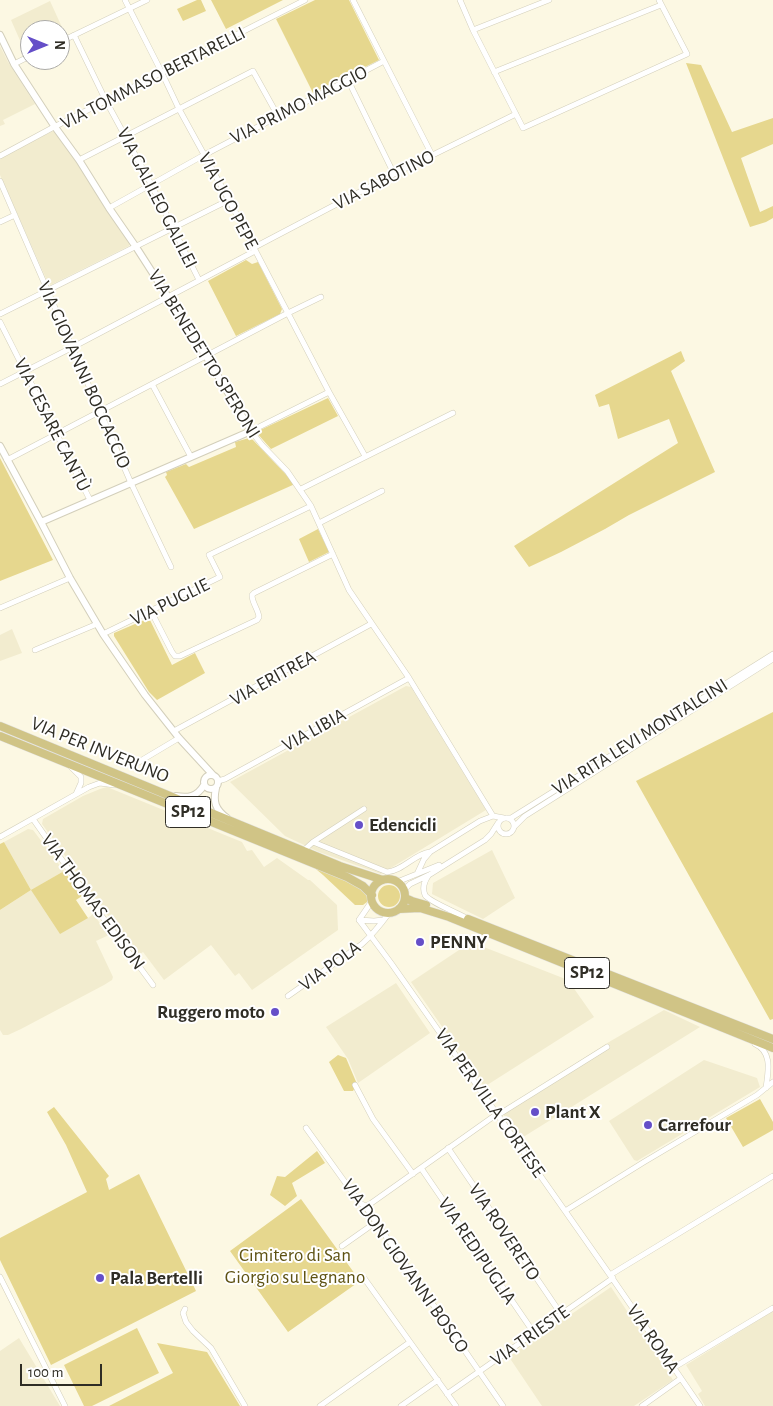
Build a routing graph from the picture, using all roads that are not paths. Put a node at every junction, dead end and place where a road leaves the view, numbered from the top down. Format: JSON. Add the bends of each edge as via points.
{"nodes":[{"id":1,"x":125,"y":0,"type":"edge"},
{"id":2,"x":148,"y":0,"type":"edge"},
{"id":3,"x":305,"y":0,"type":"edge"},
{"id":4,"x":354,"y":0,"type":"edge"},
{"id":5,"x":460,"y":0,"type":"edge"},
{"id":6,"x":548,"y":0,"type":"edge"},
{"id":7,"x":660,"y":3,"type":"edge"},
{"id":8,"x":129,"y":9,"type":"junction"},
{"id":9,"x":473,"y":30,"type":"junction"},
{"id":10,"x":0,"y":35,"type":"edge"},
{"id":11,"x":74,"y":35,"type":"junction"},
{"id":12,"x":70,"y":37,"type":"edge"},
{"id":13,"x":20,"y":61,"type":"edge"},
{"id":14,"x":384,"y":61,"type":"junction"},
{"id":15,"x":14,"y":64,"type":"junction"},
{"id":16,"x":494,"y":72,"type":"junction"},
{"id":17,"x":162,"y":73,"type":"junction"},
{"id":18,"x":348,"y":80,"type":"junction"},
{"id":19,"x":106,"y":102,"type":"junction"},
{"id":20,"x":179,"y":109,"type":"junction"},
{"id":21,"x":516,"y":114,"type":"junction"},
{"id":22,"x":278,"y":116,"type":"junction"},
{"id":23,"x":55,"y":127,"type":"junction"},
{"id":24,"x":126,"y":136,"type":"junction"},
{"id":25,"x":204,"y":155,"type":"junction"},
{"id":26,"x":432,"y":155,"type":"junction"},
{"id":27,"x":0,"y":156,"type":"edge"},
{"id":28,"x":79,"y":160,"type":"junction"},
{"id":29,"x":394,"y":174,"type":"junction"},
{"id":30,"x":0,"y":181,"type":"edge"},
{"id":31,"x":151,"y":184,"type":"junction"},
{"id":32,"x":229,"y":200,"type":"junction"},
{"id":33,"x":109,"y":208,"type":"junction"},
{"id":34,"x":15,"y":215,"type":"junction"},
{"id":35,"x":0,"y":222,"type":"edge"},
{"id":36,"x":173,"y":229,"type":"junction"},
{"id":37,"x":136,"y":247,"type":"junction"},
{"id":38,"x":254,"y":249,"type":"junction"},
{"id":39,"x":199,"y":280,"type":"junction"},
{"id":40,"x":46,"y":290,"type":"junction"},
{"id":41,"x":168,"y":296,"type":"junction"},
{"id":42,"x":321,"y":298,"type":"dead end"},
{"id":43,"x":288,"y":313,"type":"junction"},
{"id":44,"x":0,"y":314,"type":"edge"},
{"id":45,"x":0,"y":322,"type":"edge"},
{"id":46,"x":72,"y":347,"type":"junction"},
{"id":47,"x":206,"y":356,"type":"junction"},
{"id":48,"x":25,"y":371,"type":"junction"},
{"id":49,"x":0,"y":384,"type":"edge"},
{"id":50,"x":152,"y":384,"type":"junction"},
{"id":51,"x":329,"y":392,"type":"junction"},
{"id":52,"x":100,"y":411,"type":"junction"},
{"id":53,"x":453,"y":413,"type":"dead end"},
{"id":54,"x":251,"y":431,"type":"junction"},
{"id":55,"x":57,"y":434,"type":"junction"},
{"id":56,"x":0,"y":446,"type":"edge"},
{"id":57,"x":365,"y":456,"type":"junction"},
{"id":58,"x":190,"y":457,"type":"junction"},
{"id":59,"x":7,"y":460,"type":"junction"},
{"id":60,"x":131,"y":483,"type":"junction"},
{"id":61,"x":301,"y":489,"type":"junction"},
{"id":62,"x":382,"y":491,"type":"dead end"},
{"id":63,"x":90,"y":500,"type":"junction"},
{"id":64,"x":312,"y":506,"type":"junction"},
{"id":65,"x":41,"y":522,"type":"junction"},
{"id":66,"x":319,"y":523,"type":"junction"},
{"id":67,"x":333,"y":554,"type":"junction"},
{"id":68,"x":171,"y":567,"type":"dead end"},
{"id":69,"x":70,"y":578,"type":"junction"},
{"id":70,"x":0,"y":608,"type":"edge"},
{"id":71,"x":151,"y":611,"type":"junction"},
{"id":72,"x":97,"y":624,"type":"junction"},
{"id":73,"x":372,"y":624,"type":"junction"},
{"id":74,"x":103,"y":634,"type":"junction"},
{"id":75,"x":35,"y":650,"type":"dead end"},
{"id":76,"x":773,"y":654,"type":"edge"},
{"id":77,"x":773,"y":659,"type":"edge"},
{"id":78,"x":409,"y":678,"type":"junction"},
{"id":79,"x":0,"y":726,"type":"edge"},
{"id":80,"x":174,"y":731,"type":"junction"},
{"id":81,"x":0,"y":736,"type":"edge"},
{"id":82,"x":179,"y":738,"type":"junction"},
{"id":83,"x":200,"y":760,"type":"junction"},
{"id":84,"x":64,"y":762,"type":"junction"},
{"id":85,"x":132,"y":766,"type":"dead end"},
{"id":86,"x":214,"y":775,"type":"junction"},
{"id":87,"x":205,"y":782,"type":"junction"},
{"id":88,"x":217,"y":785,"type":"junction"},
{"id":89,"x":136,"y":791,"type":"junction"},
{"id":90,"x":76,"y":794,"type":"junction"},
{"id":91,"x":166,"y":794,"type":"junction"},
{"id":92,"x":364,"y":809,"type":"dead end"},
{"id":93,"x":493,"y":816,"type":"junction"},
{"id":94,"x":505,"y":818,"type":"junction"},
{"id":95,"x":33,"y":819,"type":"junction"},
{"id":96,"x":233,"y":821,"type":"junction"},
{"id":97,"x":498,"y":823,"type":"junction"},
{"id":98,"x":514,"y":828,"type":"junction"},
{"id":99,"x":505,"y":835,"type":"junction"},
{"id":100,"x":0,"y":837,"type":"edge"},
{"id":101,"x":484,"y":840,"type":"junction"},
{"id":102,"x":313,"y":842,"type":"junction"},
{"id":103,"x":303,"y":851,"type":"junction"},
{"id":104,"x":430,"y":852,"type":"junction"},
{"id":105,"x":451,"y":860,"type":"junction"},
{"id":106,"x":408,"y":862,"type":"junction"},
{"id":107,"x":418,"y":872,"type":"junction"},
{"id":108,"x":429,"y":875,"type":"junction"},
{"id":109,"x":383,"y":880,"type":"junction"},
{"id":110,"x":397,"y":882,"type":"junction"},
{"id":111,"x":404,"y":894,"type":"junction"},
{"id":112,"x":372,"y":898,"type":"junction"},
{"id":113,"x":399,"y":909,"type":"junction"},
{"id":114,"x":389,"y":913,"type":"junction"},
{"id":115,"x":360,"y":920,"type":"junction"},
{"id":116,"x":383,"y":920,"type":"junction"},
{"id":117,"x":470,"y":920,"type":"junction"},
{"id":118,"x":371,"y":936,"type":"junction"},
{"id":119,"x":153,"y":985,"type":"dead end"},
{"id":120,"x":288,"y":996,"type":"dead end"},
{"id":121,"x":665,"y":1004,"type":"junction"},
{"id":122,"x":773,"y":1039,"type":"edge"},
{"id":123,"x":607,"y":1047,"type":"dead end"},
{"id":124,"x":773,"y":1048,"type":"edge"},
{"id":125,"x":773,"y":1082,"type":"edge"},
{"id":126,"x":355,"y":1085,"type":"dead end"},
{"id":127,"x":766,"y":1088,"type":"junction"},
{"id":128,"x":498,"y":1115,"type":"junction"},
{"id":129,"x":306,"y":1128,"type":"dead end"},
{"id":130,"x":448,"y":1148,"type":"junction"},
{"id":131,"x":421,"y":1168,"type":"junction"},
{"id":132,"x":413,"y":1174,"type":"junction"},
{"id":133,"x":773,"y":1176,"type":"edge"},
{"id":134,"x":365,"y":1206,"type":"junction"},
{"id":135,"x":565,"y":1211,"type":"junction"},
{"id":136,"x":376,"y":1222,"type":"junction"},
{"id":137,"x":342,"y":1246,"type":"dead end"},
{"id":138,"x":610,"y":1275,"type":"junction"},
{"id":139,"x":0,"y":1277,"type":"edge"},
{"id":140,"x":364,"y":1278,"type":"dead end"},
{"id":141,"x":773,"y":1308,"type":"edge"},
{"id":142,"x":185,"y":1309,"type":"dead end"},
{"id":143,"x":561,"y":1314,"type":"junction"},
{"id":144,"x":534,"y":1333,"type":"junction"},
{"id":145,"x":410,"y":1342,"type":"junction"},
{"id":146,"x":673,"y":1368,"type":"junction"},
{"id":147,"x":479,"y":1372,"type":"junction"},
{"id":148,"x":680,"y":1379,"type":"junction"},
{"id":149,"x":438,"y":1380,"type":"junction"},
{"id":150,"x":447,"y":1394,"type":"junction"},
{"id":151,"x":65,"y":1406,"type":"edge"},
{"id":152,"x":245,"y":1406,"type":"edge"},
{"id":153,"x":320,"y":1406,"type":"edge"},
{"id":154,"x":401,"y":1406,"type":"edge"},
{"id":155,"x":456,"y":1406,"type":"edge"},
{"id":156,"x":502,"y":1406,"type":"edge"},
{"id":157,"x":642,"y":1406,"type":"edge"},
{"id":158,"x":700,"y":1406,"type":"edge"}],
"edges":[{"from":1,"to":8,"type":"street","name":"VIA UGO PEPE"},
{"from":2,"to":8,"type":"street"},
{"from":3,"to":17,"type":"street","name":"VIA TOMMASO BERTARELLI"},
{"from":4,"to":14,"type":"street"},
{"from":5,"to":9,"type":"street"},
{"from":6,"to":9,"type":"street"},
{"from":7,"to":16,"type":"street"},
{"from":7,"to":21,"type":"street","via":[[687,54],[524,128]]},
{"from":8,"to":11,"type":"street"},
{"from":8,"to":17,"type":"street","name":"VIA UGO PEPE"},
{"from":9,"to":16,"type":"street"},
{"from":10,"to":15,"type":"street","name":"VIA BENEDETTO SPERONI"},
{"from":11,"to":12,"type":"street"},
{"from":11,"to":19,"type":"street","name":"VIA GALILEO GALILEI"},
{"from":13,"to":15,"type":"street"},
{"from":14,"to":18,"type":"street","name":"VIA PRIMO MAGGIO"},
{"from":14,"to":26,"type":"street"},
{"from":15,"to":23,"type":"street","name":"VIA BENEDETTO SPERONI"},
{"from":16,"to":21,"type":"street"},
{"from":17,"to":19,"type":"street","name":"VIA TOMMASO BERTARELLI"},
{"from":17,"to":20,"type":"street","name":"VIA UGO PEPE"},
{"from":18,"to":22,"type":"street","name":"VIA PRIMO MAGGIO"},
{"from":18,"to":29,"type":"street"},
{"from":19,"to":23,"type":"street","name":"VIA TOMMASO BERTARELLI"},
{"from":19,"to":24,"type":"street","name":"VIA GALILEO GALILEI"},
{"from":20,"to":22,"type":"street","via":[[253,71]]},
{"from":20,"to":24,"type":"street"},
{"from":20,"to":25,"type":"street","name":"VIA UGO PEPE"},
{"from":21,"to":26,"type":"street","name":"VIA SABOTINO"},
{"from":22,"to":25,"type":"street","name":"VIA PRIMO MAGGIO"},
{"from":23,"to":27,"type":"street","name":"VIA TOMMASO BERTARELLI"},
{"from":23,"to":28,"type":"street","name":"VIA BENEDETTO SPERONI"},
{"from":24,"to":28,"type":"street"},
{"from":24,"to":31,"type":"street","name":"VIA GALILEO GALILEI"},
{"from":25,"to":31,"type":"street","name":"VIA PRIMO MAGGIO"},
{"from":25,"to":32,"type":"street","name":"VIA UGO PEPE"},
{"from":26,"to":29,"type":"street","name":"VIA SABOTINO"},
{"from":28,"to":33,"type":"street","name":"VIA BENEDETTO SPERONI"},
{"from":29,"to":38,"type":"street","name":"VIA SABOTINO"},
{"from":30,"to":34,"type":"street","name":"VIA GIOVANNI BOCCACCIO"},
{"from":31,"to":33,"type":"street","name":"VIA PRIMO MAGGIO"},
{"from":31,"to":36,"type":"street","name":"VIA GALILEO GALILEI"},
{"from":32,"to":36,"type":"street"},
{"from":32,"to":38,"type":"street","name":"VIA UGO PEPE"},
{"from":33,"to":37,"type":"street","name":"VIA BENEDETTO SPERONI"},
{"from":34,"to":35,"type":"street"},
{"from":34,"to":40,"type":"street","name":"VIA GIOVANNI BOCCACCIO"},
{"from":36,"to":37,"type":"street"},
{"from":36,"to":39,"type":"street","name":"VIA GALILEO GALILEI"},
{"from":37,"to":40,"type":"street"},
{"from":37,"to":41,"type":"street","name":"VIA BENEDETTO SPERONI"},
{"from":38,"to":39,"type":"street","name":"VIA SABOTINO"},
{"from":38,"to":43,"type":"street","name":"VIA UGO PEPE"},
{"from":39,"to":41,"type":"street","name":"VIA SABOTINO"},
{"from":40,"to":44,"type":"street"},
{"from":40,"to":46,"type":"street","name":"VIA GIOVANNI BOCCACCIO"},
{"from":41,"to":46,"type":"street","name":"VIA SABOTINO"},
{"from":41,"to":47,"type":"street","name":"VIA BENEDETTO SPERONI"},
{"from":42,"to":43,"type":"street"},
{"from":43,"to":47,"type":"street"},
{"from":43,"to":51,"type":"street","name":"VIA UGO PEPE"},
{"from":45,"to":48,"type":"street","name":"VIA CESARE CANTÙ"},
{"from":46,"to":48,"type":"street","name":"VIA SABOTINO"},
{"from":46,"to":52,"type":"street","name":"VIA GIOVANNI BOCCACCIO"},
{"from":47,"to":50,"type":"street"},
{"from":47,"to":54,"type":"street","name":"VIA BENEDETTO SPERONI"},
{"from":48,"to":49,"type":"street","name":"VIA SABOTINO"},
{"from":48,"to":55,"type":"street","name":"VIA CESARE CANTÙ"},
{"from":50,"to":52,"type":"street"},
{"from":50,"to":58,"type":"street"},
{"from":51,"to":54,"type":"street"},
{"from":51,"to":57,"type":"street","name":"VIA UGO PEPE"},
{"from":52,"to":55,"type":"street"},
{"from":52,"to":60,"type":"street","name":"VIA GIOVANNI BOCCACCIO"},
{"from":53,"to":57,"type":"street"},
{"from":54,"to":58,"type":"street"},
{"from":54,"to":61,"type":"street","name":"VIA BENEDETTO SPERONI"},
{"from":55,"to":59,"type":"street"},
{"from":55,"to":63,"type":"street","name":"VIA CESARE CANTÙ"},
{"from":56,"to":59,"type":"street"},
{"from":57,"to":61,"type":"street"},
{"from":58,"to":60,"type":"street"},
{"from":59,"to":65,"type":"street"},
{"from":60,"to":63,"type":"street"},
{"from":60,"to":68,"type":"street","name":"VIA GIOVANNI BOCCACCIO"},
{"from":61,"to":64,"type":"street","name":"VIA BENEDETTO SPERONI"},
{"from":62,"to":66,"type":"street"},
{"from":63,"to":65,"type":"street"},
{"from":64,"to":66,"type":"street","name":"VIA BENEDETTO SPERONI"},
{"from":64,"to":71,"type":"street","name":"VIA PUGLIE","via":[[209,555],[220,576]]},
{"from":65,"to":69,"type":"street"},
{"from":66,"to":67,"type":"street","name":"VIA BENEDETTO SPERONI"},
{"from":67,"to":71,"type":"street","via":[[254,593],[252,598],[259,613],[257,620],[180,656],[172,652]]},
{"from":67,"to":73,"type":"street","name":"VIA BENEDETTO SPERONI","via":[[349,590]]},
{"from":69,"to":70,"type":"street"},
{"from":69,"to":72,"type":"street"},
{"from":71,"to":74,"type":"street","name":"VIA PUGLIE"},
{"from":72,"to":74,"type":"street"},
{"from":72,"to":75,"type":"street"},
{"from":73,"to":78,"type":"street","name":"VIA BENEDETTO SPERONI"},
{"from":73,"to":80,"type":"street","name":"VIA ERITREA"},
{"from":74,"to":80,"type":"street","via":[[145,696]]},
{"from":76,"to":94,"type":"street","name":"VIA RITA LEVI MONTALCINI","via":[[511,818]]},
{"from":77,"to":98,"type":"street","name":"VIA RITA LEVI MONTALCINI","via":[[525,816]]},
{"from":78,"to":88,"type":"street","name":"VIA LIBIA"},
{"from":78,"to":93,"type":"street","name":"VIA BENEDETTO SPERONI"},
{"from":79,"to":91,"type":"main road","name":"VIA PER INVERUNO","number":"SP12"},
{"from":80,"to":82,"type":"street"},
{"from":81,"to":84,"type":"main road","name":"VIA PER INVERUNO","number":"SP12"},
{"from":82,"to":83,"type":"street"},
{"from":82,"to":85,"type":"street"},
{"from":83,"to":86,"type":"street"},
{"from":83,"to":87,"type":"street"},
{"from":84,"to":89,"type":"main road","name":"VIA PER INVERUNO","number":"SP12"},
{"from":84,"to":90,"type":"street","via":[[81,777]]},
{"from":86,"to":87,"type":"street","via":[[209,775]]},
{"from":86,"to":88,"type":"street"},
{"from":87,"to":88,"type":"street","via":[[209,789]]},
{"from":87,"to":91,"type":"street","via":[[192,797]]},
{"from":88,"to":96,"type":"street","via":[[215,804],[220,813]]},
{"from":89,"to":90,"type":"street","via":[[100,784]]},
{"from":89,"to":112,"type":"main road","name":"VIA PER INVERUNO","number":"SP12","via":[[347,877],[363,886]]},
{"from":90,"to":95,"type":"street"},
{"from":91,"to":96,"type":"main road","name":"VIA PER INVERUNO","number":"SP12"},
{"from":92,"to":102,"type":"street"},
{"from":93,"to":94,"type":"street"},
{"from":93,"to":104,"type":"street"},
{"from":94,"to":97,"type":"street"},
{"from":94,"to":98,"type":"street","via":[[513,822]]},
{"from":95,"to":100,"type":"street"},
{"from":95,"to":119,"type":"street","name":"VIA THOMAS EDISON"},
{"from":96,"to":103,"type":"main road","name":"VIA PER INVERUNO","number":"SP12"},
{"from":97,"to":99,"type":"street","via":[[499,831]]},
{"from":97,"to":101,"type":"street"},
{"from":98,"to":99,"type":"street"},
{"from":99,"to":101,"type":"street"},
{"from":101,"to":105,"type":"street"},
{"from":102,"to":103,"type":"street"},
{"from":102,"to":106,"type":"street","via":[[387,872]]},
{"from":103,"to":109,"type":"main road","name":"VIA PER INVERUNO","number":"SP12"},
{"from":104,"to":106,"type":"street"},
{"from":104,"to":107,"type":"street"},
{"from":105,"to":107,"type":"street"},
{"from":105,"to":108,"type":"street"},
{"from":106,"to":107,"type":"street","via":[[415,863]]},
{"from":107,"to":110,"type":"street"},
{"from":108,"to":111,"type":"street","via":[[410,884]]},
{"from":108,"to":117,"type":"street","via":[[424,889],[429,899]]},
{"from":109,"to":110,"type":"main road"},
{"from":109,"to":112,"type":"main road","via":[[375,886]]},
{"from":110,"to":111,"type":"main road"},
{"from":111,"to":113,"type":"main road","via":[[404,902]]},
{"from":111,"to":117,"type":"main road","number":"SP12","via":[[412,901]]},
{"from":112,"to":114,"type":"main road","via":[[379,910]]},
{"from":112,"to":115,"type":"street"},
{"from":113,"to":114,"type":"main road"},
{"from":113,"to":121,"type":"main road","number":"SP12","via":[[420,908],[449,917]]},
{"from":114,"to":116,"type":"street"},
{"from":115,"to":116,"type":"street"},
{"from":115,"to":118,"type":"street","name":"VIA PER VILLA CORTESE"},
{"from":116,"to":118,"type":"street"},
{"from":117,"to":122,"type":"main road","number":"SP12"},
{"from":118,"to":120,"type":"street","name":"VIA POLA"},
{"from":118,"to":128,"type":"street","name":"VIA PER VILLA CORTESE"},
{"from":121,"to":124,"type":"main road","number":"SP12"},
{"from":121,"to":127,"type":"street","via":[[758,1045],[767,1057]]},
{"from":123,"to":128,"type":"street"},
{"from":125,"to":127,"type":"street"},
{"from":126,"to":132,"type":"street","via":[[374,1119]]},
{"from":127,"to":135,"type":"street"},
{"from":128,"to":130,"type":"street"},
{"from":128,"to":135,"type":"street","name":"VIA PER VILLA CORTESE"},
{"from":129,"to":134,"type":"street","name":"VIA DON GIOVANNI BOSCO"},
{"from":130,"to":131,"type":"street"},
{"from":130,"to":143,"type":"street","name":"VIA ROVERETO"},
{"from":131,"to":132,"type":"street"},
{"from":131,"to":144,"type":"street","name":"VIA REDIPUGLIA"},
{"from":132,"to":134,"type":"street"},
{"from":133,"to":138,"type":"street","name":"VIA TRIESTE"},
{"from":134,"to":136,"type":"street","name":"VIA DON GIOVANNI BOSCO"},
{"from":135,"to":138,"type":"street","name":"VIA PER VILLA CORTESE"},
{"from":136,"to":137,"type":"street"},
{"from":136,"to":147,"type":"street","name":"VIA DON GIOVANNI BOSCO"},
{"from":138,"to":143,"type":"street","name":"VIA TRIESTE"},
{"from":138,"to":146,"type":"street","name":"VIA ROMA"},
{"from":139,"to":151,"type":"street"},
{"from":140,"to":145,"type":"street"},
{"from":141,"to":146,"type":"street"},
{"from":142,"to":152,"type":"street","via":[[186,1322],[210,1348]]},
{"from":143,"to":144,"type":"street","name":"VIA TRIESTE"},
{"from":144,"to":147,"type":"street","name":"VIA TRIESTE"},
{"from":145,"to":149,"type":"street"},
{"from":145,"to":153,"type":"street"},
{"from":146,"to":148,"type":"street","name":"VIA ROMA"},
{"from":147,"to":150,"type":"street","name":"VIA TRIESTE"},
{"from":147,"to":156,"type":"street","name":"VIA DON GIOVANNI BOSCO"},
{"from":148,"to":157,"type":"street"},
{"from":148,"to":158,"type":"street","name":"VIA ROMA"},
{"from":149,"to":150,"type":"street"},
{"from":149,"to":154,"type":"street"},
{"from":150,"to":155,"type":"street"}]}
